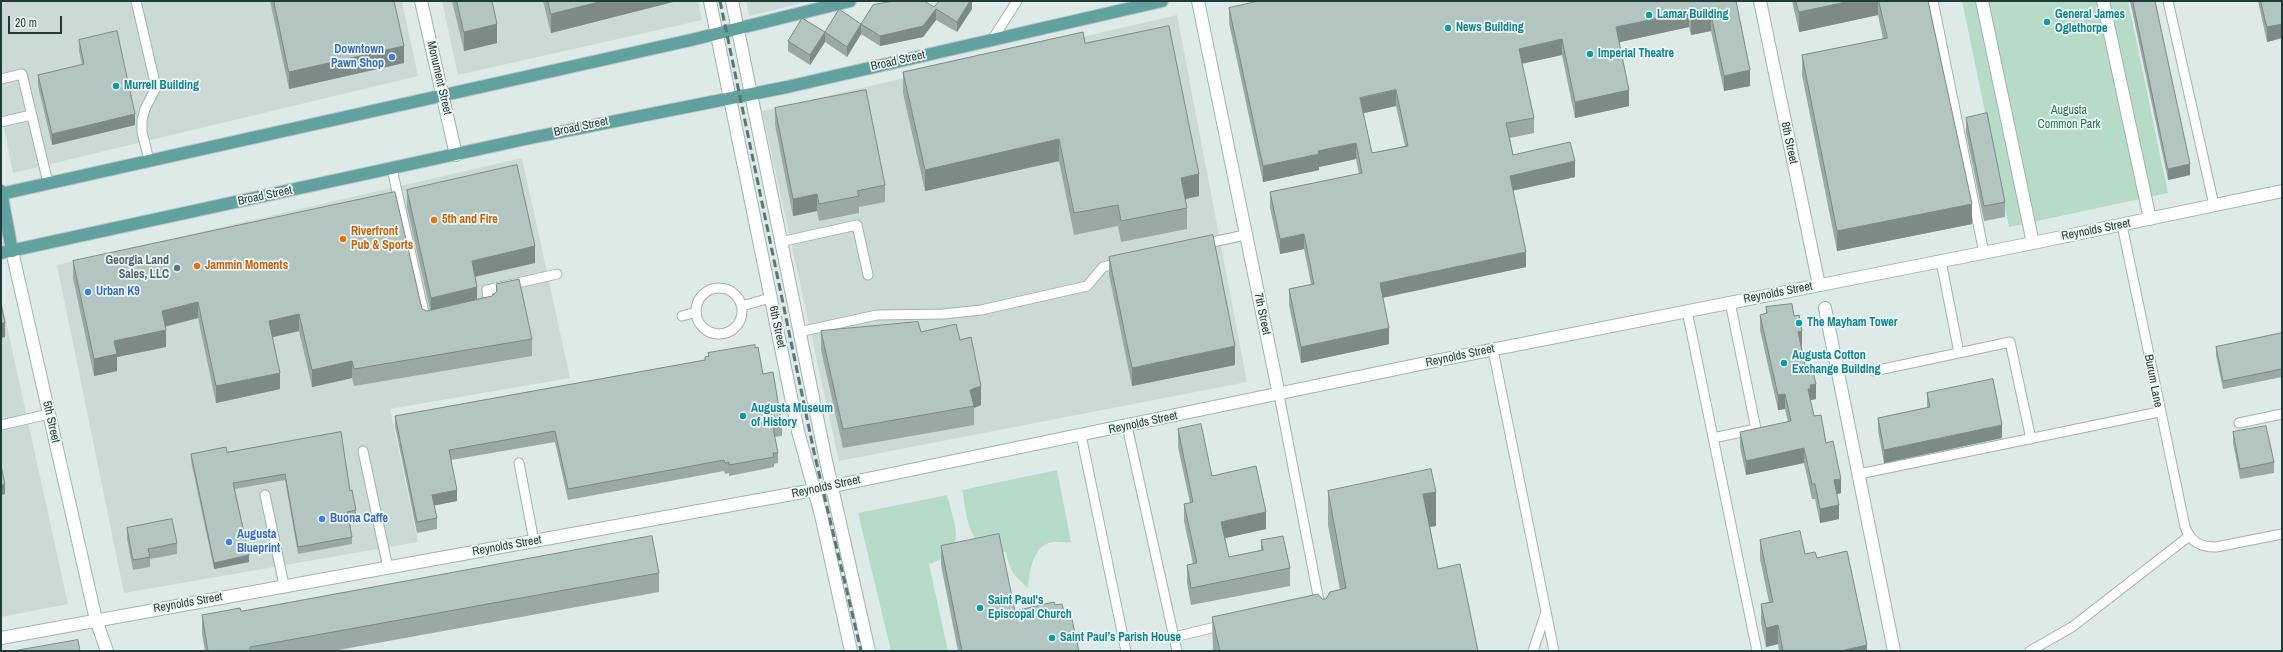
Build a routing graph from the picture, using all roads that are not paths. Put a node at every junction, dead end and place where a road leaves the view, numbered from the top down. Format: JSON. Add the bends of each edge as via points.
{"nodes":[{"id":1,"x":136,"y":1,"type":"edge"},
{"id":2,"x":421,"y":1,"type":"edge"},
{"id":3,"x":710,"y":1,"type":"edge"},
{"id":4,"x":732,"y":1,"type":"edge"},
{"id":5,"x":850,"y":1,"type":"edge"},
{"id":6,"x":1017,"y":1,"type":"edge"},
{"id":7,"x":1162,"y":1,"type":"edge"},
{"id":8,"x":1198,"y":1,"type":"edge"},
{"id":9,"x":1760,"y":1,"type":"edge"},
{"id":10,"x":1933,"y":1,"type":"edge"},
{"id":11,"x":1982,"y":1,"type":"edge"},
{"id":12,"x":2103,"y":1,"type":"edge"},
{"id":13,"x":2168,"y":1,"type":"edge"},
{"id":14,"x":737,"y":28,"type":"junction"},
{"id":15,"x":716,"y":33,"type":"junction"},
{"id":16,"x":992,"y":40,"type":"junction"},
{"id":17,"x":1,"y":78,"type":"edge"},
{"id":18,"x":751,"y":94,"type":"junction"},
{"id":19,"x":443,"y":96,"type":"junction"},
{"id":20,"x":729,"y":98,"type":"junction"},
{"id":21,"x":31,"y":115,"type":"junction"},
{"id":22,"x":1,"y":122,"type":"edge"},
{"id":23,"x":456,"y":155,"type":"junction"},
{"id":24,"x":149,"y":160,"type":"junction"},
{"id":25,"x":392,"y":169,"type":"junction"},
{"id":26,"x":48,"y":183,"type":"junction"},
{"id":27,"x":2282,"y":191,"type":"edge"},
{"id":28,"x":1,"y":193,"type":"edge"},
{"id":29,"x":2214,"y":205,"type":"junction"},
{"id":30,"x":2150,"y":219,"type":"junction"},
{"id":31,"x":2122,"y":225,"type":"junction"},
{"id":32,"x":1245,"y":235,"type":"junction"},
{"id":33,"x":780,"y":242,"type":"junction"},
{"id":34,"x":2033,"y":243,"type":"junction"},
{"id":35,"x":1192,"y":247,"type":"edge"},
{"id":36,"x":7,"y":252,"type":"edge"},
{"id":37,"x":1984,"y":253,"type":"junction"},
{"id":38,"x":1133,"y":260,"type":"edge"},
{"id":39,"x":1942,"y":261,"type":"junction"},
{"id":40,"x":557,"y":274,"type":"dead end"},
{"id":41,"x":868,"y":275,"type":"dead end"},
{"id":42,"x":1819,"y":285,"type":"junction"},
{"id":43,"x":770,"y":298,"type":"junction"},
{"id":44,"x":1730,"y":302,"type":"junction"},
{"id":45,"x":742,"y":306,"type":"junction"},
{"id":46,"x":1825,"y":308,"type":"dead end"},
{"id":47,"x":476,"y":310,"type":"edge"},
{"id":48,"x":1687,"y":311,"type":"junction"},
{"id":49,"x":696,"y":312,"type":"junction"},
{"id":50,"x":682,"y":316,"type":"dead end"},
{"id":51,"x":433,"y":320,"type":"edge"},
{"id":52,"x":799,"y":332,"type":"junction"},
{"id":53,"x":1493,"y":350,"type":"junction"},
{"id":54,"x":1959,"y":353,"type":"junction"},
{"id":55,"x":1874,"y":371,"type":"dead end"},
{"id":56,"x":1279,"y":395,"type":"junction"},
{"id":57,"x":2160,"y":412,"type":"junction"},
{"id":58,"x":49,"y":414,"type":"junction"},
{"id":59,"x":2282,"y":414,"type":"edge"},
{"id":60,"x":2239,"y":423,"type":"dead end"},
{"id":61,"x":1,"y":425,"type":"edge"},
{"id":62,"x":1127,"y":426,"type":"junction"},
{"id":63,"x":1081,"y":435,"type":"junction"},
{"id":64,"x":1713,"y":438,"type":"junction"},
{"id":65,"x":2031,"y":439,"type":"junction"},
{"id":66,"x":363,"y":451,"type":"dead end"},
{"id":67,"x":519,"y":463,"type":"dead end"},
{"id":68,"x":1859,"y":474,"type":"junction"},
{"id":69,"x":833,"y":486,"type":"junction"},
{"id":70,"x":814,"y":490,"type":"junction"},
{"id":71,"x":265,"y":495,"type":"dead end"},
{"id":72,"x":2282,"y":534,"type":"edge"},
{"id":73,"x":2188,"y":537,"type":"junction"},
{"id":74,"x":534,"y":541,"type":"junction"},
{"id":75,"x":388,"y":568,"type":"junction"},
{"id":76,"x":284,"y":586,"type":"junction"},
{"id":77,"x":1546,"y":614,"type":"junction"},
{"id":78,"x":1322,"y":615,"type":"edge"},
{"id":79,"x":96,"y":620,"type":"junction"},
{"id":80,"x":1235,"y":623,"type":"edge"},
{"id":81,"x":1174,"y":637,"type":"junction"},
{"id":82,"x":1,"y":638,"type":"edge"},
{"id":83,"x":107,"y":651,"type":"edge"},
{"id":84,"x":851,"y":651,"type":"edge"},
{"id":85,"x":869,"y":651,"type":"edge"},
{"id":86,"x":1126,"y":651,"type":"edge"},
{"id":87,"x":1177,"y":651,"type":"edge"},
{"id":88,"x":1533,"y":651,"type":"edge"},
{"id":89,"x":1554,"y":651,"type":"edge"},
{"id":90,"x":1756,"y":651,"type":"edge"},
{"id":91,"x":1894,"y":651,"type":"edge"},
{"id":92,"x":2030,"y":651,"type":"edge"}],
"edges":[{"from":1,"to":24,"type":"lane","via":[[156,87],[142,120],[142,132]]},
{"from":2,"to":19,"type":"main road","name":"Monument Street"},
{"from":3,"to":15,"type":"main road","name":"6th Street"},
{"from":4,"to":14,"type":"main road","name":"6th Street"},
{"from":5,"to":14,"type":"main road"},
{"from":6,"to":16,"type":"lane"},
{"from":7,"to":16,"type":"main road","name":"Broad Street"},
{"from":8,"to":32,"type":"main road","name":"7th Street"},
{"from":9,"to":42,"type":"main road","name":"8th Street"},
{"from":10,"to":37,"type":"lane"},
{"from":11,"to":34,"type":"main road"},
{"from":12,"to":30,"type":"main road"},
{"from":13,"to":29,"type":"lane"},
{"from":14,"to":15,"type":"main road"},
{"from":14,"to":18,"type":"main road","name":"6th Street"},
{"from":15,"to":19,"type":"main road"},
{"from":15,"to":20,"type":"main road","name":"6th Street"},
{"from":16,"to":18,"type":"main road","name":"Broad Street"},
{"from":17,"to":21,"type":"lane","via":[[22,74]]},
{"from":18,"to":20,"type":"main road","name":"Broad Street"},
{"from":18,"to":33,"type":"main road","name":"6th Street"},
{"from":19,"to":23,"type":"main road","name":"Monument Street"},
{"from":19,"to":24,"type":"main road"},
{"from":20,"to":23,"type":"main road","name":"Broad Street"},
{"from":20,"to":43,"type":"main road","name":"6th Street"},
{"from":21,"to":22,"type":"lane"},
{"from":21,"to":26,"type":"lane"},
{"from":23,"to":25,"type":"main road","name":"Broad Street"},
{"from":24,"to":26,"type":"main road"},
{"from":25,"to":36,"type":"main road","name":"Broad Street"},
{"from":25,"to":51,"type":"lane","via":[[426,322]]},
{"from":26,"to":28,"type":"main road"},
{"from":27,"to":29,"type":"main road","name":"Reynolds Street"},
{"from":28,"to":36,"type":"main road","name":"5th Street"},
{"from":29,"to":30,"type":"main road","name":"Reynolds Street"},
{"from":30,"to":31,"type":"main road","name":"Reynolds Street"},
{"from":31,"to":34,"type":"main road","name":"Reynolds Street"},
{"from":31,"to":57,"type":"lane","name":"Burum Lane"},
{"from":32,"to":35,"type":"lane"},
{"from":32,"to":56,"type":"main road","name":"7th Street"},
{"from":33,"to":41,"type":"lane","via":[[857,225]]},
{"from":33,"to":52,"type":"main road","name":"6th Street"},
{"from":34,"to":37,"type":"main road","name":"Reynolds Street"},
{"from":36,"to":58,"type":"main road","name":"5th Street"},
{"from":37,"to":39,"type":"main road","name":"Reynolds Street"},
{"from":38,"to":52,"type":"lane","via":[[1103,267],[1087,286],[981,310],[943,314],[877,315]]},
{"from":39,"to":42,"type":"main road","name":"Reynolds Street"},
{"from":39,"to":54,"type":"lane"},
{"from":40,"to":47,"type":"lane","via":[[487,290],[491,307]]},
{"from":42,"to":44,"type":"main road","name":"Reynolds Street"},
{"from":43,"to":45,"type":"lane"},
{"from":43,"to":70,"type":"main road","name":"6th Street","via":[[798,431]]},
{"from":44,"to":48,"type":"main road","name":"Reynolds Street"},
{"from":44,"to":64,"type":"lane","via":[[1756,428]]},
{"from":45,"to":49,"type":"lane","via":[[733,293],[717,288],[703,295]]},
{"from":45,"to":49,"type":"lane","via":[[737,326],[726,333],[711,333],[705,330]]},
{"from":46,"to":68,"type":"main road"},
{"from":48,"to":53,"type":"main road","name":"Reynolds Street"},
{"from":48,"to":64,"type":"lane"},
{"from":49,"to":50,"type":"lane"},
{"from":52,"to":69,"type":"main road","name":"6th Street"},
{"from":53,"to":56,"type":"main road","name":"Reynolds Street"},
{"from":53,"to":77,"type":"lane"},
{"from":54,"to":55,"type":"lane"},
{"from":54,"to":65,"type":"lane","via":[[2010,342]]},
{"from":56,"to":62,"type":"main road","name":"Reynolds Street"},
{"from":56,"to":78,"type":"lane","name":"7th Street","via":[[1315,604]]},
{"from":57,"to":65,"type":"lane"},
{"from":57,"to":73,"type":"lane","name":"Burum Lane"},
{"from":58,"to":61,"type":"lane"},
{"from":58,"to":79,"type":"main road","name":"5th Street"},
{"from":59,"to":60,"type":"lane"},
{"from":62,"to":63,"type":"main road","name":"Reynolds Street"},
{"from":62,"to":81,"type":"lane"},
{"from":63,"to":69,"type":"main road","name":"Reynolds Street"},
{"from":63,"to":86,"type":"lane"},
{"from":64,"to":90,"type":"lane"},
{"from":65,"to":68,"type":"lane"},
{"from":66,"to":75,"type":"lane"},
{"from":67,"to":74,"type":"lane"},
{"from":68,"to":91,"type":"main road"},
{"from":69,"to":70,"type":"main road","name":"Reynolds Street"},
{"from":69,"to":85,"type":"main road","name":"6th Street"},
{"from":70,"to":74,"type":"main road","name":"Reynolds Street"},
{"from":70,"to":84,"type":"main road","name":"6th Street"},
{"from":71,"to":76,"type":"lane"},
{"from":72,"to":73,"type":"lane","via":[[2216,547],[2205,547]]},
{"from":73,"to":92,"type":"lane","via":[[2072,627]]},
{"from":74,"to":75,"type":"main road","name":"Reynolds Street"},
{"from":75,"to":76,"type":"main road","name":"Reynolds Street"},
{"from":76,"to":79,"type":"main road","name":"Reynolds Street"},
{"from":77,"to":88,"type":"lane"},
{"from":77,"to":89,"type":"lane"},
{"from":79,"to":82,"type":"main road","name":"Reynolds Street"},
{"from":79,"to":83,"type":"main road","name":"5th Street"},
{"from":80,"to":81,"type":"lane"},
{"from":81,"to":87,"type":"lane"}]}
